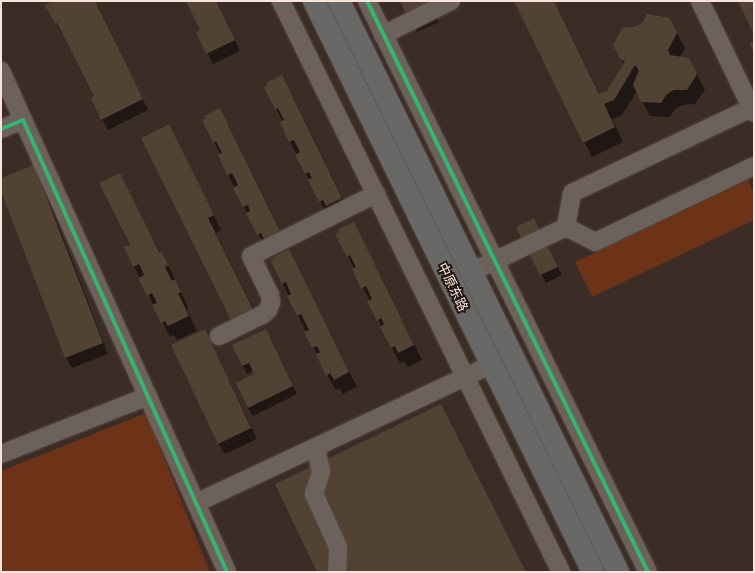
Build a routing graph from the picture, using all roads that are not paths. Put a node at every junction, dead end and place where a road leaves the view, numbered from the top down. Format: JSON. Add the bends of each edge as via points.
{"nodes":[{"id":1,"x":282,"y":1,"type":"edge"},
{"id":2,"x":314,"y":1,"type":"edge"},
{"id":3,"x":339,"y":1,"type":"edge"},
{"id":4,"x":367,"y":1,"type":"edge"},
{"id":5,"x":451,"y":1,"type":"edge"},
{"id":6,"x":700,"y":1,"type":"edge"},
{"id":7,"x":383,"y":35,"type":"junction"},
{"id":8,"x":1,"y":71,"type":"edge"},
{"id":9,"x":753,"y":110,"type":"edge"},
{"id":10,"x":23,"y":120,"type":"junction"},
{"id":11,"x":1,"y":129,"type":"edge"},
{"id":12,"x":754,"y":166,"type":"edge"},
{"id":13,"x":376,"y":194,"type":"junction"},
{"id":14,"x":566,"y":227,"type":"junction"},
{"id":15,"x":496,"y":260,"type":"junction"},
{"id":16,"x":471,"y":272,"type":"junction"},
{"id":17,"x":219,"y":336,"type":"dead end"},
{"id":18,"x":491,"y":365,"type":"junction"},
{"id":19,"x":466,"y":375,"type":"junction"},
{"id":20,"x":148,"y":396,"type":"junction"},
{"id":21,"x":316,"y":448,"type":"junction"},
{"id":22,"x":1,"y":454,"type":"edge"},
{"id":23,"x":196,"y":503,"type":"junction"},
{"id":24,"x":227,"y":572,"type":"edge"},
{"id":25,"x":337,"y":572,"type":"edge"},
{"id":26,"x":561,"y":572,"type":"edge"},
{"id":27,"x":593,"y":572,"type":"edge"},
{"id":28,"x":618,"y":572,"type":"edge"},
{"id":29,"x":648,"y":572,"type":"edge"}],
"edges":[{"from":1,"to":13,"type":"street"},
{"from":2,"to":18,"type":"main road","name":"中原东路"},
{"from":3,"to":16,"type":"main road","name":"中原东路"},
{"from":4,"to":7,"type":"street"},
{"from":5,"to":7,"type":"street"},
{"from":6,"to":9,"type":"street"},
{"from":7,"to":15,"type":"street"},
{"from":8,"to":10,"type":"street"},
{"from":9,"to":14,"type":"street","via":[[572,193]]},
{"from":10,"to":11,"type":"street"},
{"from":10,"to":20,"type":"street"},
{"from":12,"to":14,"type":"street","via":[[595,242]]},
{"from":13,"to":17,"type":"street","via":[[251,256],[270,295],[268,310],[262,316]]},
{"from":13,"to":19,"type":"street"},
{"from":14,"to":15,"type":"street"},
{"from":15,"to":16,"type":"street"},
{"from":15,"to":29,"type":"street"},
{"from":16,"to":28,"type":"main road","name":"中原东路"},
{"from":18,"to":19,"type":"street"},
{"from":18,"to":27,"type":"main road","name":"中原东路"},
{"from":19,"to":21,"type":"street"},
{"from":19,"to":26,"type":"street"},
{"from":20,"to":22,"type":"street"},
{"from":20,"to":23,"type":"street"},
{"from":21,"to":23,"type":"street"},
{"from":21,"to":25,"type":"street","via":[[321,472],[314,494],[338,547]]},
{"from":23,"to":24,"type":"street"}]}
